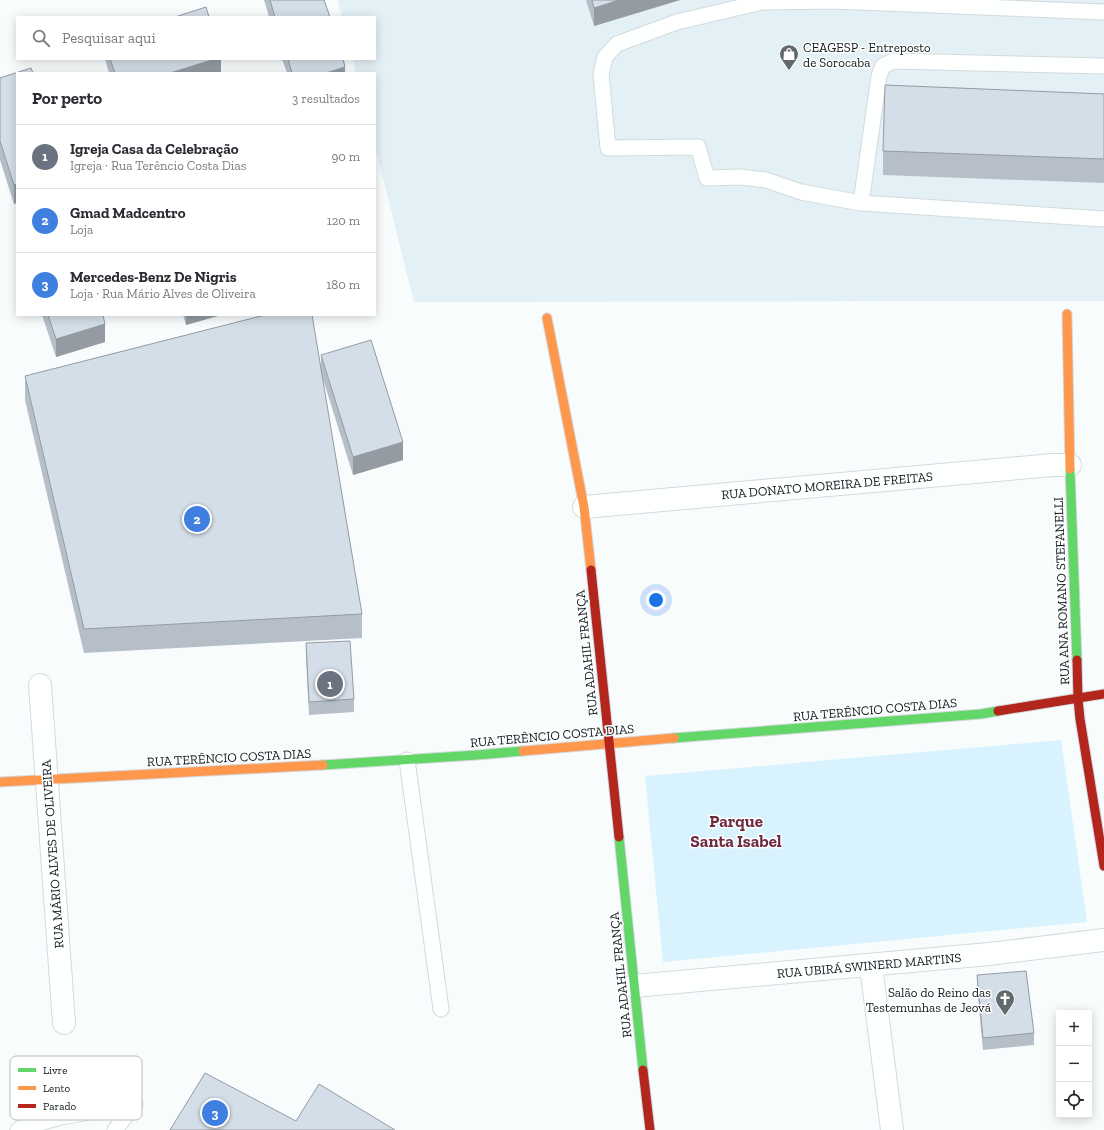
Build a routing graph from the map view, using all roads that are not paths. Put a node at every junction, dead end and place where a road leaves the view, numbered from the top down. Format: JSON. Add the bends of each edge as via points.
{"nodes":[{"id":1,"x":1104,"y":12,"type":"edge"},
{"id":2,"x":1104,"y":66,"type":"edge"},
{"id":3,"x":861,"y":203,"type":"junction"},
{"id":4,"x":1104,"y":219,"type":"edge"},
{"id":5,"x":1067,"y":314,"type":"dead end"},
{"id":6,"x":547,"y":318,"type":"dead end"},
{"id":7,"x":1070,"y":465,"type":"junction"},
{"id":8,"x":584,"y":507,"type":"junction"},
{"id":9,"x":40,"y":685,"type":"dead end"},
{"id":10,"x":1104,"y":694,"type":"edge"},
{"id":11,"x":1078,"y":699,"type":"junction"},
{"id":12,"x":609,"y":743,"type":"junction"},
{"id":13,"x":407,"y":760,"type":"junction"},
{"id":14,"x":46,"y":780,"type":"junction"},
{"id":15,"x":0,"y":782,"type":"edge"},
{"id":16,"x":1104,"y":866,"type":"edge"},
{"id":17,"x":1104,"y":940,"type":"edge"},
{"id":18,"x":871,"y":966,"type":"junction"},
{"id":19,"x":634,"y":986,"type":"junction"},
{"id":20,"x":440,"y":1009,"type":"dead end"},
{"id":21,"x":64,"y":1023,"type":"dead end"},
{"id":22,"x":50,"y":1120,"type":"edge"},
{"id":23,"x":123,"y":1120,"type":"edge"},
{"id":24,"x":18,"y":1130,"type":"edge"},
{"id":25,"x":115,"y":1130,"type":"edge"},
{"id":26,"x":650,"y":1130,"type":"edge"},
{"id":27,"x":892,"y":1130,"type":"edge"}],
"edges":[{"from":1,"to":3,"type":"lane","via":[[835,1],[762,2],[677,22],[617,44],[605,57],[601,74],[608,148],[698,147],[707,178],[740,177],[766,180],[801,192]]},
{"from":2,"to":3,"type":"lane","via":[[893,61],[884,66],[879,76]]},
{"from":3,"to":4,"type":"lane"},
{"from":5,"to":7,"type":"street","name":"RUA ANA ROMANO STEFANELLI"},
{"from":6,"to":8,"type":"street","name":"RUA ADAHIL FRANÇA"},
{"from":7,"to":8,"type":"street","name":"RUA DONATO MOREIRA DE FREITAS"},
{"from":7,"to":11,"type":"street","name":"RUA ANA ROMANO STEFANELLI"},
{"from":8,"to":12,"type":"street","name":"RUA ADAHIL FRANÇA"},
{"from":9,"to":14,"type":"street","name":"RUA MÁRIO ALVES DE OLIVEIRA"},
{"from":10,"to":11,"type":"street","name":"RUA TERÊNCIO COSTA DIAS"},
{"from":11,"to":12,"type":"street","name":"RUA TERÊNCIO COSTA DIAS","via":[[981,714]]},
{"from":11,"to":16,"type":"street","name":"RUA ANA ROMANO STEFANELLI"},
{"from":12,"to":13,"type":"street","name":"RUA TERÊNCIO COSTA DIAS"},
{"from":12,"to":19,"type":"street","name":"RUA ADAHIL FRANÇA"},
{"from":13,"to":14,"type":"street","name":"RUA TERÊNCIO COSTA DIAS"},
{"from":13,"to":20,"type":"lane"},
{"from":14,"to":15,"type":"street","name":"RUA TERÊNCIO COSTA DIAS"},
{"from":14,"to":21,"type":"street","name":"RUA MÁRIO ALVES DE OLIVEIRA"},
{"from":17,"to":18,"type":"street","name":"RUA UBIRÁ SWINERD MARTINS"},
{"from":18,"to":19,"type":"street","name":"RUA UBIRÁ SWINERD MARTINS"},
{"from":18,"to":27,"type":"street"},
{"from":19,"to":26,"type":"street","name":"RUA ADAHIL FRANÇA"},
{"from":22,"to":24,"type":"lane"},
{"from":23,"to":25,"type":"lane"}]}
